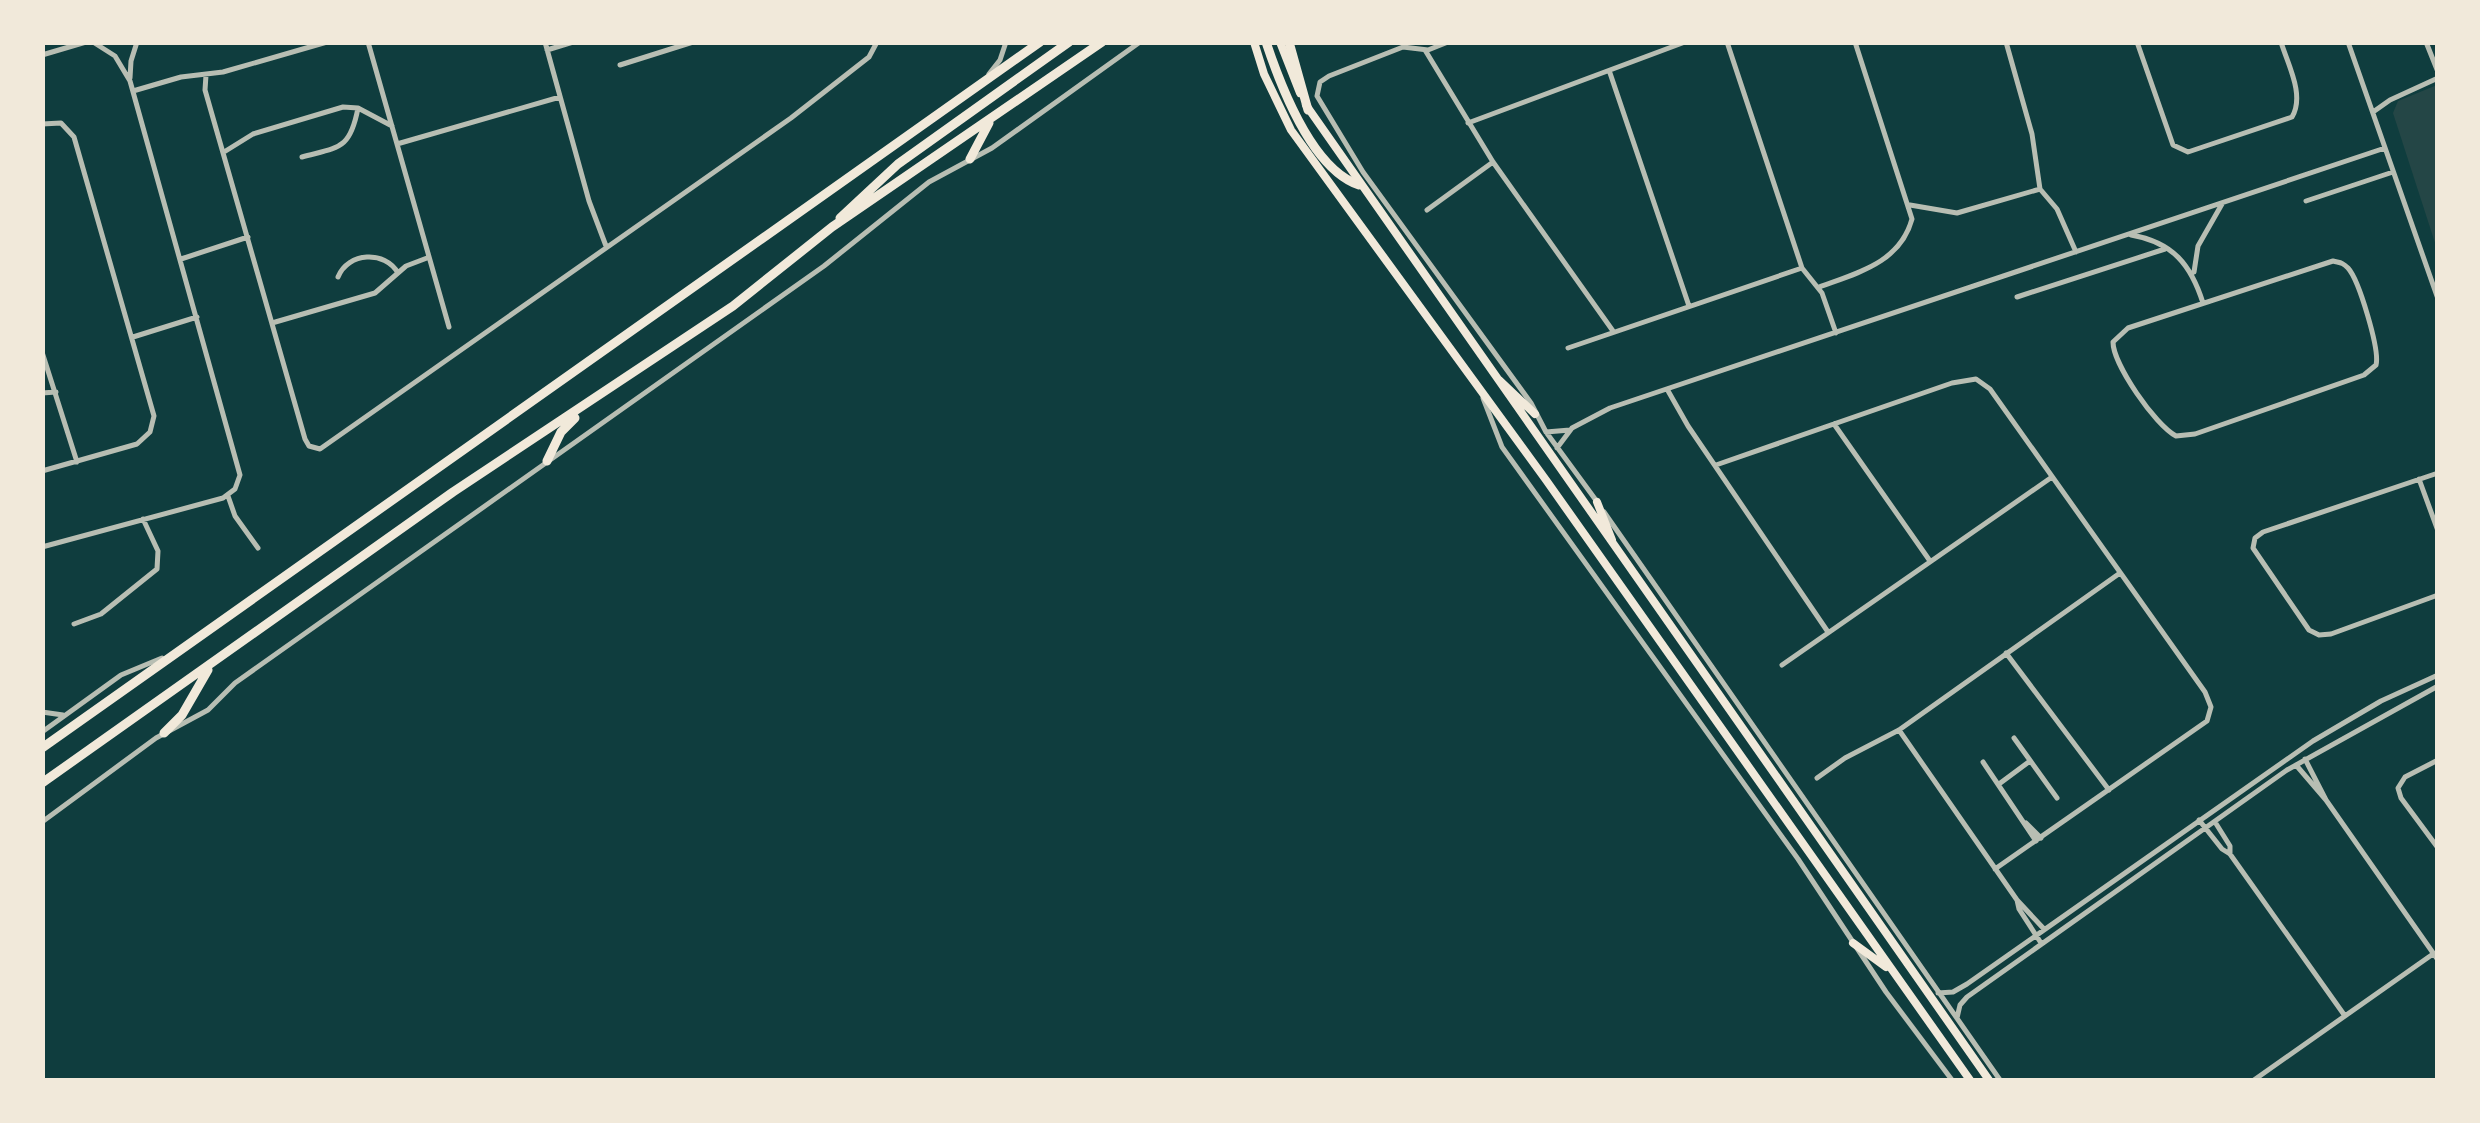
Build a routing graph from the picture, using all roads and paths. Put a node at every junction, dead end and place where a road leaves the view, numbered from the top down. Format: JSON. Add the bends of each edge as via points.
{"nodes":[{"id":1,"x":90,"y":42,"type":"edge"},
{"id":2,"x":136,"y":42,"type":"edge"},
{"id":3,"x":327,"y":42,"type":"edge"},
{"id":4,"x":368,"y":42,"type":"edge"},
{"id":5,"x":573,"y":42,"type":"edge"},
{"id":6,"x":693,"y":42,"type":"edge"},
{"id":7,"x":877,"y":42,"type":"edge"},
{"id":8,"x":1006,"y":42,"type":"edge"},
{"id":9,"x":1040,"y":42,"type":"edge"},
{"id":10,"x":1070,"y":42,"type":"edge"},
{"id":11,"x":1102,"y":42,"type":"edge"},
{"id":12,"x":1140,"y":42,"type":"edge"},
{"id":13,"x":1254,"y":42,"type":"edge"},
{"id":14,"x":1266,"y":42,"type":"edge"},
{"id":15,"x":1280,"y":42,"type":"edge"},
{"id":16,"x":1290,"y":42,"type":"edge"},
{"id":17,"x":1448,"y":42,"type":"edge"},
{"id":18,"x":1686,"y":42,"type":"edge"},
{"id":19,"x":1728,"y":42,"type":"edge"},
{"id":20,"x":1855,"y":42,"type":"edge"},
{"id":21,"x":2006,"y":42,"type":"edge"},
{"id":22,"x":2137,"y":42,"type":"edge"},
{"id":23,"x":2281,"y":42,"type":"edge"},
{"id":24,"x":2348,"y":42,"type":"edge"},
{"id":25,"x":2426,"y":42,"type":"edge"},
{"id":26,"x":546,"y":46,"type":"edge"},
{"id":27,"x":1424,"y":50,"type":"junction"},
{"id":28,"x":42,"y":55,"type":"edge"},
{"id":29,"x":620,"y":64,"type":"dead end"},
{"id":30,"x":1610,"y":73,"type":"junction"},
{"id":31,"x":206,"y":75,"type":"junction"},
{"id":32,"x":2438,"y":75,"type":"edge"},
{"id":33,"x":130,"y":81,"type":"junction"},
{"id":34,"x":982,"y":85,"type":"junction"},
{"id":35,"x":132,"y":90,"type":"junction"},
{"id":36,"x":560,"y":97,"type":"junction"},
{"id":37,"x":358,"y":108,"type":"junction"},
{"id":38,"x":1308,"y":110,"type":"junction"},
{"id":39,"x":2373,"y":112,"type":"junction"},
{"id":40,"x":989,"y":123,"type":"junction"},
{"id":41,"x":1468,"y":123,"type":"junction"},
{"id":42,"x":42,"y":124,"type":"edge"},
{"id":43,"x":392,"y":126,"type":"junction"},
{"id":44,"x":397,"y":144,"type":"junction"},
{"id":45,"x":2385,"y":148,"type":"junction"},
{"id":46,"x":223,"y":153,"type":"junction"},
{"id":47,"x":302,"y":158,"type":"dead end"},
{"id":48,"x":970,"y":159,"type":"junction"},
{"id":49,"x":1493,"y":162,"type":"junction"},
{"id":50,"x":2394,"y":172,"type":"junction"},
{"id":51,"x":1360,"y":185,"type":"junction"},
{"id":52,"x":2040,"y":189,"type":"junction"},
{"id":53,"x":2306,"y":201,"type":"dead end"},
{"id":54,"x":2224,"y":202,"type":"junction"},
{"id":55,"x":1910,"y":205,"type":"junction"},
{"id":56,"x":1427,"y":210,"type":"dead end"},
{"id":57,"x":832,"y":227,"type":"junction"},
{"id":58,"x":2130,"y":234,"type":"junction"},
{"id":59,"x":248,"y":238,"type":"junction"},
{"id":60,"x":606,"y":246,"type":"junction"},
{"id":61,"x":2165,"y":249,"type":"junction"},
{"id":62,"x":2076,"y":252,"type":"junction"},
{"id":63,"x":429,"y":258,"type":"junction"},
{"id":64,"x":181,"y":259,"type":"junction"},
{"id":65,"x":1802,"y":268,"type":"junction"},
{"id":66,"x":398,"y":273,"type":"junction"},
{"id":67,"x":2194,"y":274,"type":"junction"},
{"id":68,"x":338,"y":277,"type":"dead end"},
{"id":69,"x":1819,"y":287,"type":"junction"},
{"id":70,"x":2017,"y":298,"type":"dead end"},
{"id":71,"x":2438,"y":300,"type":"edge"},
{"id":72,"x":2203,"y":303,"type":"junction"},
{"id":73,"x":1689,"y":306,"type":"junction"},
{"id":74,"x":198,"y":318,"type":"junction"},
{"id":75,"x":272,"y":323,"type":"junction"},
{"id":76,"x":450,"y":327,"type":"dead end"},
{"id":77,"x":1613,"y":332,"type":"junction"},
{"id":78,"x":1836,"y":332,"type":"junction"},
{"id":79,"x":132,"y":337,"type":"junction"},
{"id":80,"x":1568,"y":348,"type":"dead end"},
{"id":81,"x":42,"y":352,"type":"edge"},
{"id":82,"x":652,"y":359,"type":"junction"},
{"id":83,"x":1492,"y":375,"type":"junction"},
{"id":84,"x":1667,"y":389,"type":"junction"},
{"id":85,"x":56,"y":392,"type":"junction"},
{"id":86,"x":42,"y":394,"type":"edge"},
{"id":87,"x":1482,"y":396,"type":"junction"},
{"id":88,"x":1536,"y":414,"type":"junction"},
{"id":89,"x":1834,"y":424,"type":"junction"},
{"id":90,"x":1572,"y":428,"type":"junction"},
{"id":91,"x":1546,"y":432,"type":"junction"},
{"id":92,"x":1557,"y":448,"type":"junction"},
{"id":93,"x":547,"y":461,"type":"junction"},
{"id":94,"x":77,"y":462,"type":"junction"},
{"id":95,"x":1716,"y":465,"type":"junction"},
{"id":96,"x":42,"y":472,"type":"edge"},
{"id":97,"x":2438,"y":473,"type":"edge"},
{"id":98,"x":2052,"y":477,"type":"junction"},
{"id":99,"x":2419,"y":478,"type":"junction"},
{"id":100,"x":228,"y":496,"type":"junction"},
{"id":101,"x":1597,"y":502,"type":"junction"},
{"id":102,"x":144,"y":519,"type":"junction"},
{"id":103,"x":2438,"y":531,"type":"edge"},
{"id":104,"x":42,"y":547,"type":"edge"},
{"id":105,"x":258,"y":548,"type":"dead end"},
{"id":106,"x":1618,"y":553,"type":"junction"},
{"id":107,"x":1931,"y":562,"type":"junction"},
{"id":108,"x":2120,"y":573,"type":"junction"},
{"id":109,"x":2438,"y":595,"type":"edge"},
{"id":110,"x":74,"y":624,"type":"dead end"},
{"id":111,"x":1828,"y":633,"type":"junction"},
{"id":112,"x":176,"y":653,"type":"junction"},
{"id":113,"x":2006,"y":653,"type":"junction"},
{"id":114,"x":214,"y":662,"type":"junction"},
{"id":115,"x":1782,"y":665,"type":"dead end"},
{"id":116,"x":2438,"y":675,"type":"edge"},
{"id":117,"x":2438,"y":686,"type":"edge"},
{"id":118,"x":42,"y":712,"type":"edge"},
{"id":119,"x":66,"y":714,"type":"junction"},
{"id":120,"x":1899,"y":730,"type":"junction"},
{"id":121,"x":42,"y":732,"type":"edge"},
{"id":122,"x":164,"y":733,"type":"junction"},
{"id":123,"x":2014,"y":738,"type":"dead end"},
{"id":124,"x":42,"y":748,"type":"edge"},
{"id":125,"x":2300,"y":750,"type":"junction"},
{"id":126,"x":2290,"y":757,"type":"junction"},
{"id":127,"x":2305,"y":759,"type":"junction"},
{"id":128,"x":2438,"y":760,"type":"edge"},
{"id":129,"x":2030,"y":761,"type":"junction"},
{"id":130,"x":1984,"y":762,"type":"dead end"},
{"id":131,"x":2296,"y":764,"type":"junction"},
{"id":132,"x":1817,"y":778,"type":"dead end"},
{"id":133,"x":42,"y":783,"type":"edge"},
{"id":134,"x":1999,"y":784,"type":"junction"},
{"id":135,"x":2109,"y":790,"type":"junction"},
{"id":136,"x":2057,"y":798,"type":"dead end"},
{"id":137,"x":2326,"y":800,"type":"junction"},
{"id":138,"x":2209,"y":813,"type":"junction"},
{"id":139,"x":2199,"y":820,"type":"junction"},
{"id":140,"x":2214,"y":821,"type":"junction"},
{"id":141,"x":42,"y":822,"type":"edge"},
{"id":142,"x":2205,"y":828,"type":"junction"},
{"id":143,"x":2038,"y":839,"type":"junction"},
{"id":144,"x":2438,"y":848,"type":"edge"},
{"id":145,"x":2230,"y":854,"type":"junction"},
{"id":146,"x":1995,"y":869,"type":"junction"},
{"id":147,"x":2017,"y":900,"type":"junction"},
{"id":148,"x":2044,"y":929,"type":"junction"},
{"id":149,"x":2036,"y":934,"type":"junction"},
{"id":150,"x":2050,"y":937,"type":"junction"},
{"id":151,"x":1853,"y":943,"type":"junction"},
{"id":152,"x":2042,"y":943,"type":"junction"},
{"id":153,"x":1898,"y":950,"type":"junction"},
{"id":154,"x":2435,"y":957,"type":"edge"},
{"id":155,"x":1917,"y":961,"type":"junction"},
{"id":156,"x":1894,"y":973,"type":"junction"},
{"id":157,"x":1938,"y":993,"type":"junction"},
{"id":158,"x":2345,"y":1016,"type":"junction"},
{"id":159,"x":1957,"y":1021,"type":"junction"},
{"id":160,"x":1952,"y":1080,"type":"edge"},
{"id":161,"x":1970,"y":1080,"type":"edge"},
{"id":162,"x":1989,"y":1080,"type":"edge"},
{"id":163,"x":2000,"y":1080,"type":"edge"},
{"id":164,"x":2254,"y":1080,"type":"edge"}],
"edges":[{"from":1,"to":28,"type":"street"},
{"from":1,"to":33,"type":"street","via":[[115,56]]},
{"from":2,"to":33,"type":"street"},
{"from":3,"to":31,"type":"street"},
{"from":4,"to":43,"type":"street"},
{"from":5,"to":26,"type":"street"},
{"from":6,"to":29,"type":"street"},
{"from":7,"to":60,"type":"street","via":[[869,57],[791,118]]},
{"from":8,"to":34,"type":"street"},
{"from":9,"to":34,"type":"main road"},
{"from":10,"to":57,"type":"main road","via":[[884,175]]},
{"from":11,"to":40,"type":"main road"},
{"from":12,"to":48,"type":"street"},
{"from":13,"to":87,"type":"main road","via":[[1291,130]]},
{"from":14,"to":51,"type":"main road","via":[[1300,122],[1330,166]]},
{"from":15,"to":38,"type":"main road"},
{"from":16,"to":38,"type":"main road"},
{"from":17,"to":27,"type":"street"},
{"from":18,"to":30,"type":"street"},
{"from":19,"to":65,"type":"street"},
{"from":20,"to":55,"type":"street"},
{"from":21,"to":52,"type":"street"},
{"from":22,"to":23,"type":"street","via":[[2170,137],[2188,152],[2292,117],[2298,94]]},
{"from":24,"to":39,"type":"street"},
{"from":25,"to":32,"type":"street"},
{"from":26,"to":36,"type":"street"},
{"from":27,"to":41,"type":"street"},
{"from":27,"to":88,"type":"street","via":[[1404,47],[1323,79],[1318,96],[1363,172]]},
{"from":30,"to":41,"type":"street"},
{"from":30,"to":73,"type":"street"},
{"from":31,"to":35,"type":"street"},
{"from":31,"to":46,"type":"street"},
{"from":32,"to":39,"type":"street"},
{"from":33,"to":35,"type":"street"},
{"from":34,"to":112,"type":"main road"},
{"from":35,"to":64,"type":"street"},
{"from":36,"to":44,"type":"street"},
{"from":36,"to":60,"type":"street"},
{"from":37,"to":43,"type":"street"},
{"from":37,"to":46,"type":"street","via":[[262,131]]},
{"from":37,"to":47,"type":"street","via":[[346,143]]},
{"from":38,"to":51,"type":"main road"},
{"from":39,"to":45,"type":"street"},
{"from":40,"to":48,"type":"main road"},
{"from":40,"to":57,"type":"main road"},
{"from":41,"to":49,"type":"street"},
{"from":42,"to":79,"type":"street","via":[[61,123],[74,136]]},
{"from":43,"to":44,"type":"street"},
{"from":44,"to":63,"type":"street"},
{"from":45,"to":50,"type":"street"},
{"from":45,"to":54,"type":"street"},
{"from":46,"to":59,"type":"street"},
{"from":48,"to":93,"type":"street","via":[[929,182],[824,266]]},
{"from":49,"to":56,"type":"street"},
{"from":49,"to":77,"type":"street"},
{"from":50,"to":53,"type":"street"},
{"from":50,"to":71,"type":"street"},
{"from":51,"to":83,"type":"main road"},
{"from":52,"to":55,"type":"street","via":[[1957,213]]},
{"from":52,"to":62,"type":"street"},
{"from":54,"to":58,"type":"street"},
{"from":54,"to":67,"type":"street","via":[[2198,246]]},
{"from":55,"to":69,"type":"street","via":[[1911,223],[1892,253]]},
{"from":57,"to":82,"type":"main road","via":[[733,306]]},
{"from":58,"to":61,"type":"street"},
{"from":58,"to":62,"type":"street"},
{"from":59,"to":64,"type":"street"},
{"from":59,"to":75,"type":"street"},
{"from":60,"to":75,"type":"street","via":[[320,449],[305,439]]},
{"from":61,"to":67,"type":"street"},
{"from":61,"to":70,"type":"street"},
{"from":62,"to":78,"type":"street"},
{"from":63,"to":66,"type":"street"},
{"from":63,"to":76,"type":"street"},
{"from":64,"to":74,"type":"street"},
{"from":65,"to":69,"type":"street"},
{"from":65,"to":73,"type":"street"},
{"from":66,"to":68,"type":"street","via":[[374,256],[349,263]]},
{"from":66,"to":75,"type":"street","via":[[376,293]]},
{"from":67,"to":72,"type":"street"},
{"from":69,"to":78,"type":"street"},
{"from":72,"to":72,"type":"street","via":[[2128,328],[2112,342],[2120,366],[2176,436],[2355,379],[2378,360],[2353,276],[2339,262]]},
{"from":73,"to":77,"type":"street"},
{"from":74,"to":79,"type":"street"},
{"from":74,"to":100,"type":"street","via":[[240,470]]},
{"from":77,"to":80,"type":"street"},
{"from":78,"to":84,"type":"street"},
{"from":79,"to":94,"type":"street","via":[[152,427],[137,444]]},
{"from":81,"to":85,"type":"street"},
{"from":82,"to":93,"type":"main road","via":[[564,427]]},
{"from":82,"to":114,"type":"main road"},
{"from":83,"to":88,"type":"main road"},
{"from":83,"to":106,"type":"main road"},
{"from":84,"to":90,"type":"street"},
{"from":84,"to":95,"type":"street"},
{"from":85,"to":86,"type":"street"},
{"from":85,"to":94,"type":"street"},
{"from":87,"to":151,"type":"street","via":[[1502,446]]},
{"from":87,"to":156,"type":"main road"},
{"from":88,"to":91,"type":"street"},
{"from":89,"to":95,"type":"street"},
{"from":89,"to":98,"type":"street","via":[[1976,380],[1990,389]]},
{"from":89,"to":107,"type":"street"},
{"from":90,"to":91,"type":"street"},
{"from":90,"to":92,"type":"street"},
{"from":91,"to":92,"type":"street"},
{"from":92,"to":101,"type":"street"},
{"from":93,"to":122,"type":"street","via":[[234,682],[196,720]]},
{"from":94,"to":96,"type":"street"},
{"from":95,"to":111,"type":"street"},
{"from":97,"to":99,"type":"street"},
{"from":98,"to":107,"type":"street"},
{"from":98,"to":108,"type":"street"},
{"from":99,"to":103,"type":"street"},
{"from":99,"to":109,"type":"street","via":[[2263,532],[2253,548],[2318,635]]},
{"from":100,"to":102,"type":"street"},
{"from":100,"to":105,"type":"street"},
{"from":101,"to":106,"type":"main road"},
{"from":101,"to":155,"type":"street"},
{"from":102,"to":104,"type":"street"},
{"from":102,"to":110,"type":"street","via":[[158,551],[157,569],[96,618]]},
{"from":106,"to":153,"type":"main road"},
{"from":107,"to":111,"type":"street"},
{"from":108,"to":113,"type":"street"},
{"from":108,"to":135,"type":"street","via":[[2205,692],[2212,713]]},
{"from":111,"to":115,"type":"street"},
{"from":112,"to":119,"type":"street","via":[[120,674]]},
{"from":112,"to":124,"type":"main road"},
{"from":113,"to":120,"type":"street"},
{"from":113,"to":135,"type":"street"},
{"from":114,"to":122,"type":"main road"},
{"from":114,"to":133,"type":"main road"},
{"from":116,"to":125,"type":"street"},
{"from":117,"to":127,"type":"street"},
{"from":118,"to":119,"type":"street"},
{"from":119,"to":121,"type":"street"},
{"from":120,"to":132,"type":"street"},
{"from":120,"to":146,"type":"street"},
{"from":122,"to":141,"type":"street"},
{"from":123,"to":129,"type":"street"},
{"from":125,"to":126,"type":"street"},
{"from":125,"to":127,"type":"street"},
{"from":126,"to":131,"type":"street"},
{"from":126,"to":138,"type":"street"},
{"from":127,"to":131,"type":"street"},
{"from":127,"to":137,"type":"street"},
{"from":128,"to":144,"type":"street","via":[[2402,779],[2398,788]]},
{"from":129,"to":134,"type":"street"},
{"from":129,"to":136,"type":"street"},
{"from":130,"to":134,"type":"street"},
{"from":131,"to":137,"type":"street"},
{"from":131,"to":140,"type":"street"},
{"from":134,"to":143,"type":"street"},
{"from":135,"to":143,"type":"street"},
{"from":137,"to":154,"type":"street"},
{"from":138,"to":139,"type":"street"},
{"from":138,"to":140,"type":"street"},
{"from":139,"to":142,"type":"street"},
{"from":139,"to":148,"type":"street"},
{"from":140,"to":142,"type":"street"},
{"from":140,"to":145,"type":"street"},
{"from":142,"to":145,"type":"street"},
{"from":142,"to":150,"type":"street"},
{"from":143,"to":146,"type":"street"},
{"from":145,"to":158,"type":"street"},
{"from":146,"to":147,"type":"street"},
{"from":147,"to":148,"type":"street"},
{"from":147,"to":149,"type":"street"},
{"from":148,"to":149,"type":"street"},
{"from":148,"to":150,"type":"street"},
{"from":149,"to":152,"type":"street"},
{"from":149,"to":157,"type":"street","via":[[1958,990]]},
{"from":150,"to":152,"type":"street"},
{"from":151,"to":156,"type":"main road"},
{"from":151,"to":160,"type":"street"},
{"from":152,"to":159,"type":"street","via":[[1967,997]]},
{"from":153,"to":155,"type":"main road"},
{"from":153,"to":162,"type":"main road"},
{"from":154,"to":158,"type":"street"},
{"from":155,"to":157,"type":"street"},
{"from":156,"to":161,"type":"main road"},
{"from":157,"to":159,"type":"street"},
{"from":158,"to":164,"type":"street"},
{"from":159,"to":163,"type":"street"}]}
